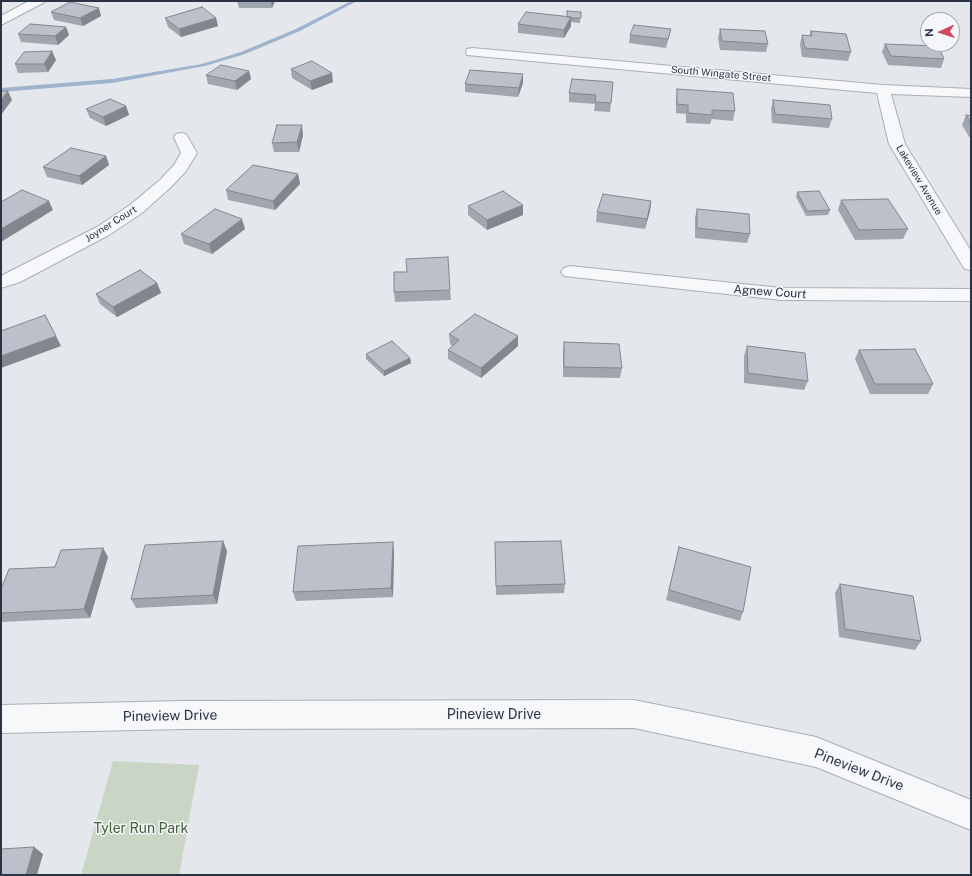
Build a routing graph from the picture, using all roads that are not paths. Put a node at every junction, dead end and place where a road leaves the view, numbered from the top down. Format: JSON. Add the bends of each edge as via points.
{"nodes":[{"id":1,"x":39,"y":1,"type":"edge"},
{"id":2,"x":1,"y":21,"type":"edge"},
{"id":3,"x":472,"y":52,"type":"dead end"},
{"id":4,"x":883,"y":89,"type":"junction"},
{"id":5,"x":971,"y":93,"type":"edge"},
{"id":6,"x":182,"y":137,"type":"dead end"},
{"id":7,"x":971,"y":265,"type":"edge"},
{"id":8,"x":570,"y":272,"type":"dead end"},
{"id":9,"x":1,"y":282,"type":"edge"},
{"id":10,"x":971,"y":295,"type":"edge"},
{"id":11,"x":1,"y":719,"type":"edge"},
{"id":12,"x":971,"y":815,"type":"edge"}],
"edges":[{"from":1,"to":2,"type":"street"},
{"from":3,"to":4,"type":"street","name":"South Wingate Street"},
{"from":4,"to":5,"type":"street","name":"South Wingate Street"},
{"from":4,"to":7,"type":"street","name":"Lakeview Avenue","via":[[897,144]]},
{"from":6,"to":9,"type":"street","name":"Joyner Court","via":[[189,153],[180,168],[166,184],[136,209],[104,231],[14,278]]},
{"from":8,"to":10,"type":"street","name":"Agnew Court","via":[[781,294]]},
{"from":11,"to":12,"type":"street","name":"Pineview Drive","via":[[184,715],[634,714],[816,752]]}]}
